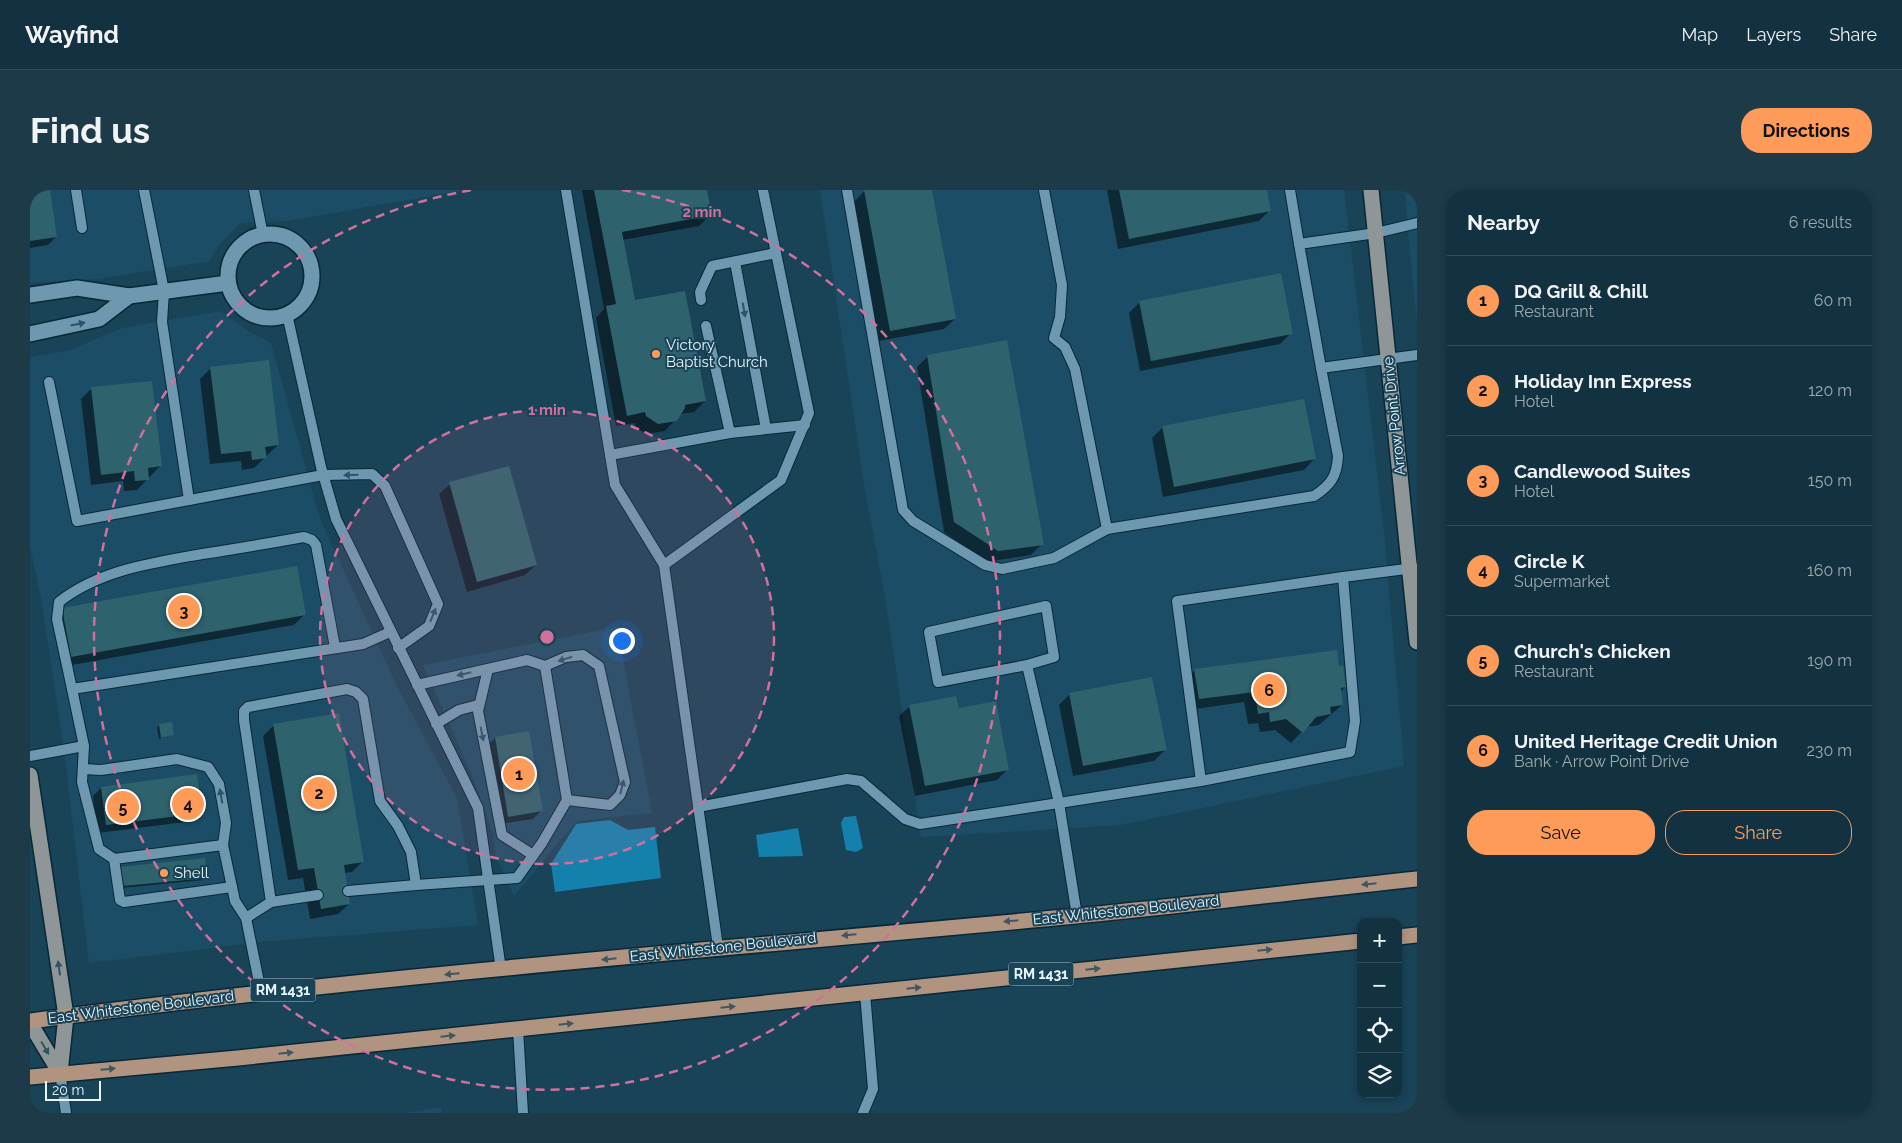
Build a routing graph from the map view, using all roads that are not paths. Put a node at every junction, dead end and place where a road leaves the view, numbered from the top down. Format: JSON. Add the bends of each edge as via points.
{"nodes":[{"id":1,"x":76,"y":190,"type":"edge"},
{"id":2,"x":144,"y":190,"type":"edge"},
{"id":3,"x":254,"y":190,"type":"edge"},
{"id":4,"x":566,"y":190,"type":"edge"},
{"id":5,"x":764,"y":190,"type":"edge"},
{"id":6,"x":847,"y":190,"type":"edge"},
{"id":7,"x":1044,"y":190,"type":"edge"},
{"id":8,"x":1290,"y":190,"type":"edge"},
{"id":9,"x":1371,"y":190,"type":"edge"},
{"id":10,"x":1417,"y":223,"type":"edge"},
{"id":11,"x":82,"y":228,"type":"dead end"},
{"id":12,"x":1376,"y":233,"type":"junction"},
{"id":13,"x":262,"y":235,"type":"junction"},
{"id":14,"x":1300,"y":244,"type":"junction"},
{"id":15,"x":776,"y":253,"type":"junction"},
{"id":16,"x":735,"y":262,"type":"junction"},
{"id":17,"x":228,"y":283,"type":"junction"},
{"id":18,"x":164,"y":291,"type":"junction"},
{"id":19,"x":30,"y":295,"type":"edge"},
{"id":20,"x":129,"y":296,"type":"junction"},
{"id":21,"x":701,"y":300,"type":"dead end"},
{"id":22,"x":287,"y":314,"type":"junction"},
{"id":23,"x":706,"y":326,"type":"dead end"},
{"id":24,"x":30,"y":334,"type":"edge"},
{"id":25,"x":1417,"y":355,"type":"edge"},
{"id":26,"x":1389,"y":357,"type":"junction"},
{"id":27,"x":1321,"y":368,"type":"junction"},
{"id":28,"x":49,"y":382,"type":"dead end"},
{"id":29,"x":805,"y":425,"type":"junction"},
{"id":30,"x":766,"y":429,"type":"junction"},
{"id":31,"x":730,"y":434,"type":"junction"},
{"id":32,"x":610,"y":455,"type":"junction"},
{"id":33,"x":323,"y":475,"type":"junction"},
{"id":34,"x":189,"y":500,"type":"junction"},
{"id":35,"x":1107,"y":529,"type":"junction"},
{"id":36,"x":664,"y":565,"type":"junction"},
{"id":37,"x":1413,"y":568,"type":"edge"},
{"id":38,"x":1343,"y":577,"type":"junction"},
{"id":39,"x":390,"y":632,"type":"junction"},
{"id":40,"x":1417,"y":642,"type":"edge"},
{"id":41,"x":334,"y":647,"type":"junction"},
{"id":42,"x":398,"y":648,"type":"junction"},
{"id":43,"x":1027,"y":665,"type":"junction"},
{"id":44,"x":545,"y":666,"type":"junction"},
{"id":45,"x":488,"y":669,"type":"junction"},
{"id":46,"x":417,"y":685,"type":"junction"},
{"id":47,"x":72,"y":690,"type":"junction"},
{"id":48,"x":478,"y":705,"type":"junction"},
{"id":49,"x":436,"y":724,"type":"junction"},
{"id":50,"x":84,"y":746,"type":"junction"},
{"id":51,"x":30,"y":756,"type":"edge"},
{"id":52,"x":82,"y":769,"type":"junction"},
{"id":53,"x":30,"y":775,"type":"edge"},
{"id":54,"x":1201,"y":781,"type":"junction"},
{"id":55,"x":567,"y":800,"type":"junction"},
{"id":56,"x":1059,"y":803,"type":"junction"},
{"id":57,"x":698,"y":807,"type":"junction"},
{"id":58,"x":223,"y":845,"type":"junction"},
{"id":59,"x":533,"y":855,"type":"junction"},
{"id":60,"x":114,"y":859,"type":"junction"},
{"id":61,"x":1417,"y":879,"type":"edge"},
{"id":62,"x":489,"y":881,"type":"junction"},
{"id":63,"x":416,"y":885,"type":"junction"},
{"id":64,"x":232,"y":887,"type":"junction"},
{"id":65,"x":348,"y":891,"type":"dead end"},
{"id":66,"x":318,"y":895,"type":"dead end"},
{"id":67,"x":271,"y":902,"type":"junction"},
{"id":68,"x":1077,"y":916,"type":"junction"},
{"id":69,"x":246,"y":918,"type":"junction"},
{"id":70,"x":1417,"y":935,"type":"edge"},
{"id":71,"x":1402,"y":937,"type":"edge"},
{"id":72,"x":1357,"y":941,"type":"edge"},
{"id":73,"x":718,"y":947,"type":"junction"},
{"id":74,"x":500,"y":970,"type":"junction"},
{"id":75,"x":261,"y":992,"type":"junction"},
{"id":76,"x":865,"y":993,"type":"junction"},
{"id":77,"x":66,"y":1016,"type":"junction"},
{"id":78,"x":30,"y":1022,"type":"edge"},
{"id":79,"x":518,"y":1028,"type":"junction"},
{"id":80,"x":60,"y":1073,"type":"junction"},
{"id":81,"x":30,"y":1077,"type":"edge"},
{"id":82,"x":66,"y":1113,"type":"edge"},
{"id":83,"x":523,"y":1113,"type":"edge"},
{"id":84,"x":863,"y":1113,"type":"edge"}],
"edges":[{"from":1,"to":11,"type":"lane"},
{"from":2,"to":18,"type":"lane"},
{"from":3,"to":13,"type":"lane"},
{"from":4,"to":32,"type":"lane"},
{"from":5,"to":15,"type":"lane"},
{"from":6,"to":35,"type":"lane","via":[[904,510],[913,521],[985,566],[1002,568],[1054,558]]},
{"from":7,"to":35,"type":"lane","via":[[1062,285],[1060,317],[1054,338],[1065,347],[1075,369]]},
{"from":8,"to":14,"type":"lane"},
{"from":9,"to":12,"type":"street","name":"Arrow Point Drive"},
{"from":10,"to":12,"type":"lane"},
{"from":12,"to":14,"type":"lane"},
{"from":12,"to":26,"type":"street","name":"Arrow Point Drive"},
{"from":13,"to":17,"type":"street","via":[[250,239],[232,257]]},
{"from":13,"to":22,"type":"street","via":[[286,238],[305,253],[310,264],[312,276],[305,299]]},
{"from":14,"to":27,"type":"lane"},
{"from":15,"to":16,"type":"lane"},
{"from":15,"to":29,"type":"lane","via":[[810,413]]},
{"from":16,"to":21,"type":"lane","via":[[712,266],[700,292]]},
{"from":16,"to":30,"type":"lane","one_way":true},
{"from":17,"to":18,"type":"street"},
{"from":17,"to":22,"type":"street","via":[[232,295],[250,313],[262,317]]},
{"from":18,"to":20,"type":"street"},
{"from":18,"to":34,"type":"lane","via":[[162,322]]},
{"from":19,"to":20,"type":"street","via":[[77,288]]},
{"from":24,"to":20,"type":"street","one_way":true,"via":[[99,319]]},
{"from":22,"to":33,"type":"lane"},
{"from":23,"to":31,"type":"lane"},
{"from":25,"to":26,"type":"lane"},
{"from":26,"to":27,"type":"lane"},
{"from":26,"to":37,"type":"street","name":"Arrow Point Drive"},
{"from":27,"to":35,"type":"lane","via":[[1338,456],[1334,480],[1324,490],[1314,496]]},
{"from":28,"to":34,"type":"lane","via":[[77,522]]},
{"from":29,"to":30,"type":"lane"},
{"from":29,"to":36,"type":"lane","via":[[781,480]]},
{"from":30,"to":31,"type":"lane"},
{"from":31,"to":32,"type":"lane"},
{"from":32,"to":36,"type":"lane","via":[[615,485]]},
{"from":33,"to":34,"type":"lane"},
{"from":33,"to":39,"type":"lane","via":[[336,519]]},
{"from":42,"to":33,"type":"lane","one_way":true,"via":[[429,626],[438,604],[385,486],[372,474]]},
{"from":36,"to":57,"type":"lane"},
{"from":37,"to":38,"type":"lane"},
{"from":37,"to":40,"type":"street","name":"Arrow Point Drive"},
{"from":38,"to":54,"type":"lane","via":[[1355,721],[1350,752]]},
{"from":38,"to":54,"type":"lane","via":[[1177,601]]},
{"from":39,"to":41,"type":"lane","via":[[363,644]]},
{"from":39,"to":42,"type":"lane"},
{"from":41,"to":47,"type":"lane"},
{"from":41,"to":47,"type":"lane","via":[[316,545],[304,537],[138,566],[110,574],[69,594],[59,602],[58,619]]},
{"from":42,"to":46,"type":"lane"},
{"from":43,"to":43,"type":"lane","via":[[938,682],[929,632],[1046,606],[1054,657]]},
{"from":43,"to":56,"type":"lane"},
{"from":44,"to":45,"type":"lane","via":[[527,660]]},
{"from":44,"to":55,"type":"lane"},
{"from":55,"to":44,"type":"lane","one_way":true,"via":[[610,805],[620,795],[625,782],[599,666],[583,655],[566,657]]},
{"from":45,"to":46,"type":"lane","one_way":true},
{"from":45,"to":48,"type":"lane"},
{"from":46,"to":49,"type":"lane"},
{"from":47,"to":50,"type":"lane"},
{"from":48,"to":49,"type":"lane","via":[[459,710]]},
{"from":48,"to":59,"type":"lane","one_way":true,"via":[[502,836]]},
{"from":49,"to":62,"type":"lane","via":[[478,808]]},
{"from":50,"to":51,"type":"lane"},
{"from":50,"to":52,"type":"lane"},
{"from":58,"to":52,"type":"lane","one_way":true,"via":[[226,823],[219,784],[208,767],[177,759],[101,770]]},
{"from":52,"to":60,"type":"lane","via":[[82,782],[99,849]]},
{"from":77,"to":53,"type":"street","one_way":true},
{"from":54,"to":56,"type":"lane"},
{"from":55,"to":59,"type":"lane"},
{"from":56,"to":57,"type":"lane","via":[[920,824],[905,818],[861,781],[847,779]]},
{"from":56,"to":68,"type":"lane"},
{"from":57,"to":73,"type":"lane"},
{"from":58,"to":60,"type":"lane"},
{"from":58,"to":64,"type":"lane"},
{"from":59,"to":62,"type":"lane","via":[[517,878]]},
{"from":60,"to":64,"type":"lane","via":[[120,900],[124,902]]},
{"from":61,"to":68,"type":"main road","name":"East Whitestone Boulevard","number":"RM 1431","one_way":true},
{"from":62,"to":63,"type":"lane"},
{"from":62,"to":74,"type":"lane"},
{"from":63,"to":65,"type":"lane"},
{"from":63,"to":67,"type":"lane","via":[[412,852],[380,802],[363,699],[347,689],[248,707],[244,712]]},
{"from":64,"to":69,"type":"lane","via":[[235,901]]},
{"from":66,"to":67,"type":"lane"},
{"from":67,"to":69,"type":"lane"},
{"from":68,"to":73,"type":"main road","name":"East Whitestone Boulevard","number":"RM 1431","one_way":true},
{"from":69,"to":75,"type":"lane"},
{"from":70,"to":71,"type":"main road"},
{"from":76,"to":72,"type":"main road","number":"RM 1431","one_way":true},
{"from":73,"to":74,"type":"main road","name":"East Whitestone Boulevard","number":"RM 1431","one_way":true},
{"from":74,"to":75,"type":"main road","name":"East Whitestone Boulevard","number":"RM 1431","one_way":true},
{"from":75,"to":77,"type":"main road","name":"East Whitestone Boulevard","number":"RM 1431"},
{"from":79,"to":76,"type":"main road","number":"RM 1431","one_way":true},
{"from":76,"to":84,"type":"lane","via":[[872,1089]]},
{"from":77,"to":78,"type":"main road","name":"East Whitestone Boulevard","number":"RM 1431"},
{"from":77,"to":80,"type":"street"},
{"from":78,"to":80,"type":"street","one_way":true},
{"from":80,"to":79,"type":"main road","number":"RM 1431","one_way":true},
{"from":79,"to":83,"type":"lane"},
{"from":80,"to":81,"type":"main road","number":"RM 1431"},
{"from":80,"to":82,"type":"lane"}]}
